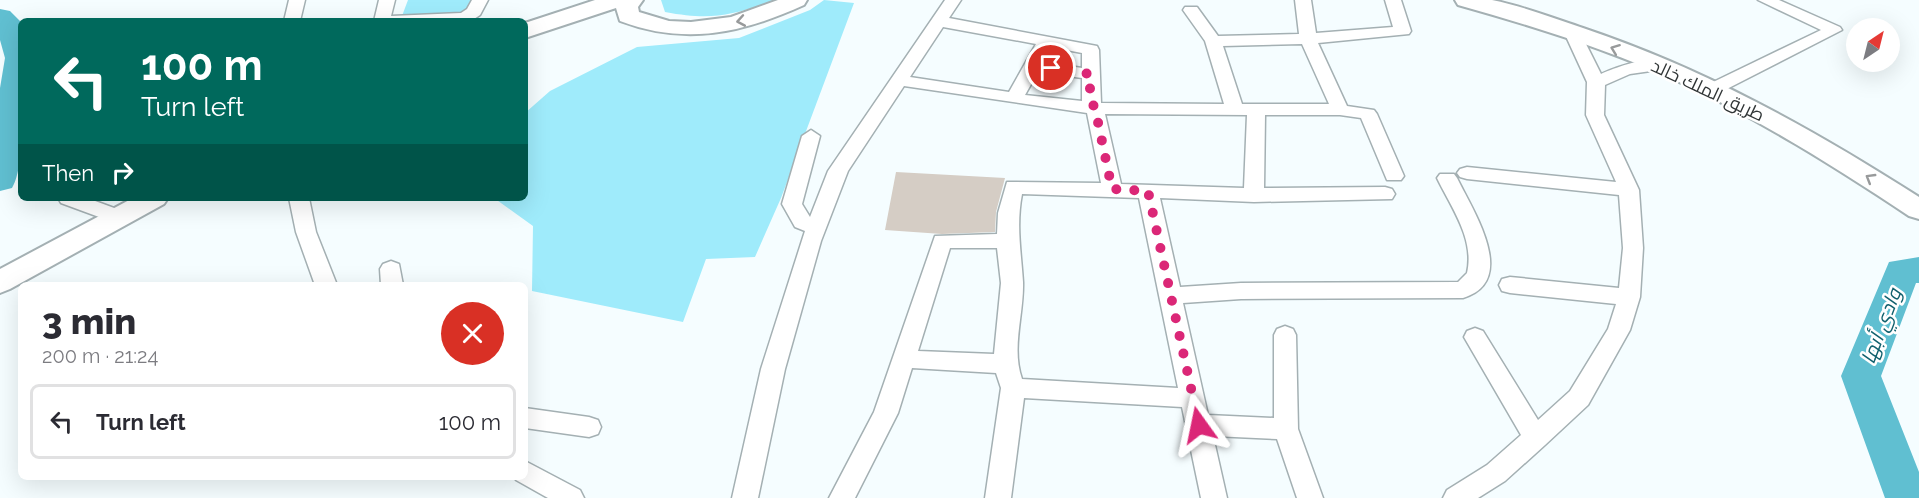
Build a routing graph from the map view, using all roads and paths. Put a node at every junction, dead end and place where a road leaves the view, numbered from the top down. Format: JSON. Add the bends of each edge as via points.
{"nodes":[{"id":1,"x":297,"y":0,"type":"edge"},
{"id":2,"x":387,"y":0,"type":"edge"},
{"id":3,"x":480,"y":0,"type":"edge"},
{"id":4,"x":593,"y":0,"type":"edge"},
{"id":5,"x":620,"y":0,"type":"edge"},
{"id":6,"x":632,"y":0,"type":"edge"},
{"id":7,"x":796,"y":0,"type":"edge"},
{"id":8,"x":953,"y":0,"type":"edge"},
{"id":9,"x":1303,"y":0,"type":"edge"},
{"id":10,"x":1393,"y":0,"type":"edge"},
{"id":11,"x":1766,"y":0,"type":"edge"},
{"id":12,"x":1476,"y":1,"type":"edge"},
{"id":13,"x":1191,"y":10,"type":"dead end"},
{"id":14,"x":572,"y":13,"type":"junction"},
{"id":15,"x":293,"y":18,"type":"edge"},
{"id":16,"x":384,"y":18,"type":"edge"},
{"id":17,"x":464,"y":18,"type":"edge"},
{"id":18,"x":940,"y":21,"type":"junction"},
{"id":19,"x":528,"y":30,"type":"edge"},
{"id":20,"x":1572,"y":32,"type":"junction"},
{"id":21,"x":1308,"y":39,"type":"junction"},
{"id":22,"x":1213,"y":41,"type":"junction"},
{"id":23,"x":1046,"y":42,"type":"junction"},
{"id":24,"x":1658,"y":65,"type":"junction"},
{"id":25,"x":1032,"y":66,"type":"junction"},
{"id":26,"x":1090,"y":74,"type":"junction"},
{"id":27,"x":898,"y":80,"type":"junction"},
{"id":28,"x":1596,"y":82,"type":"junction"},
{"id":29,"x":1713,"y":88,"type":"junction"},
{"id":30,"x":1014,"y":98,"type":"junction"},
{"id":31,"x":1095,"y":108,"type":"junction"},
{"id":32,"x":1235,"y":110,"type":"junction"},
{"id":33,"x":1340,"y":110,"type":"junction"},
{"id":34,"x":1256,"y":111,"type":"junction"},
{"id":35,"x":811,"y":136,"type":"dead end"},
{"id":36,"x":1112,"y":189,"type":"junction"},
{"id":37,"x":1629,"y":190,"type":"junction"},
{"id":38,"x":1148,"y":191,"type":"junction"},
{"id":39,"x":1254,"y":195,"type":"junction"},
{"id":40,"x":76,"y":201,"type":"edge"},
{"id":41,"x":148,"y":201,"type":"edge"},
{"id":42,"x":300,"y":201,"type":"edge"},
{"id":43,"x":1919,"y":210,"type":"edge"},
{"id":44,"x":117,"y":217,"type":"junction"},
{"id":45,"x":816,"y":228,"type":"junction"},
{"id":46,"x":1007,"y":241,"type":"junction"},
{"id":47,"x":0,"y":282,"type":"edge"},
{"id":48,"x":325,"y":282,"type":"edge"},
{"id":49,"x":1510,"y":285,"type":"dead end"},
{"id":50,"x":1172,"y":296,"type":"junction"},
{"id":51,"x":1629,"y":297,"type":"junction"},
{"id":52,"x":1285,"y":335,"type":"dead end"},
{"id":53,"x":1475,"y":337,"type":"dead end"},
{"id":54,"x":903,"y":358,"type":"junction"},
{"id":55,"x":1005,"y":364,"type":"junction"},
{"id":56,"x":1013,"y":388,"type":"junction"},
{"id":57,"x":1193,"y":398,"type":"junction"},
{"id":58,"x":528,"y":417,"type":"edge"},
{"id":59,"x":1199,"y":425,"type":"junction"},
{"id":60,"x":589,"y":427,"type":"dead end"},
{"id":61,"x":1286,"y":429,"type":"junction"},
{"id":62,"x":1536,"y":438,"type":"junction"},
{"id":63,"x":528,"y":474,"type":"edge"},
{"id":64,"x":571,"y":498,"type":"edge"},
{"id":65,"x":745,"y":498,"type":"edge"},
{"id":66,"x":843,"y":498,"type":"edge"},
{"id":67,"x":998,"y":498,"type":"edge"},
{"id":68,"x":1214,"y":498,"type":"edge"},
{"id":69,"x":1310,"y":498,"type":"edge"},
{"id":70,"x":1456,"y":498,"type":"edge"}],
"edges":[{"from":1,"to":15,"type":"street"},
{"from":2,"to":16,"type":"street"},
{"from":3,"to":17,"type":"street","via":[[474,12]]},
{"from":4,"to":14,"type":"street"},
{"from":5,"to":14,"type":"street"},
{"from":7,"to":6,"type":"street","one_way":true,"via":[[756,18],[699,28],[647,25],[628,16]]},
{"from":8,"to":18,"type":"street"},
{"from":9,"to":21,"type":"street"},
{"from":10,"to":21,"type":"street","via":[[1403,31]]},
{"from":11,"to":29,"type":"street","via":[[1834,30]]},
{"from":12,"to":20,"type":"street","name":"طريق الملك خالد"},
{"from":13,"to":22,"type":"street"},
{"from":14,"to":19,"type":"street"},
{"from":18,"to":23,"type":"street"},
{"from":18,"to":27,"type":"street"},
{"from":24,"to":20,"type":"street","name":"طريق الملك خالد","one_way":true},
{"from":20,"to":28,"type":"street"},
{"from":21,"to":22,"type":"street"},
{"from":21,"to":33,"type":"street"},
{"from":22,"to":32,"type":"street"},
{"from":23,"to":25,"type":"street"},
{"from":23,"to":26,"type":"street","via":[[1090,50]]},
{"from":24,"to":28,"type":"street","via":[[1626,69]]},
{"from":24,"to":29,"type":"street","name":"طريق الملك خالد"},
{"from":25,"to":26,"type":"street"},
{"from":25,"to":30,"type":"street"},
{"from":26,"to":31,"type":"street","via":[[1090,100]]},
{"from":27,"to":30,"type":"street"},
{"from":27,"to":45,"type":"street","via":[[838,171]]},
{"from":28,"to":37,"type":"street","via":[[1595,115]]},
{"from":43,"to":29,"type":"street","name":"طريق الملك خالد","one_way":true},
{"from":30,"to":31,"type":"street"},
{"from":31,"to":32,"type":"street"},
{"from":31,"to":36,"type":"street"},
{"from":32,"to":34,"type":"street"},
{"from":33,"to":34,"type":"street"},
{"from":33,"to":39,"type":"street","via":[[1368,114],[1390,185]]},
{"from":34,"to":39,"type":"street"},
{"from":35,"to":45,"type":"street","via":[[792,204],[802,222]]},
{"from":36,"to":38,"type":"street"},
{"from":36,"to":46,"type":"street","via":[[1014,188]]},
{"from":37,"to":50,"type":"street","via":[[1457,175],[1481,257],[1474,280],[1463,290],[1241,291]]},
{"from":37,"to":51,"type":"street","via":[[1633,249]]},
{"from":38,"to":39,"type":"street"},
{"from":38,"to":50,"type":"street"},
{"from":40,"to":44,"type":"street"},
{"from":41,"to":44,"type":"street"},
{"from":42,"to":48,"type":"street","via":[[306,232]]},
{"from":44,"to":47,"type":"street"},
{"from":45,"to":65,"type":"street","via":[[773,369]]},
{"from":46,"to":54,"type":"street","via":[[942,241]]},
{"from":46,"to":55,"type":"street","via":[[1012,283]]},
{"from":49,"to":51,"type":"street"},
{"from":50,"to":57,"type":"street"},
{"from":51,"to":62,"type":"street","via":[[1619,330],[1579,398]]},
{"from":52,"to":61,"type":"street"},
{"from":53,"to":62,"type":"street"},
{"from":54,"to":55,"type":"street"},
{"from":54,"to":66,"type":"street","via":[[886,413]]},
{"from":55,"to":56,"type":"street"},
{"from":56,"to":57,"type":"street"},
{"from":56,"to":67,"type":"street"},
{"from":57,"to":59,"type":"street"},
{"from":58,"to":60,"type":"street"},
{"from":59,"to":61,"type":"street"},
{"from":59,"to":68,"type":"street"},
{"from":61,"to":69,"type":"street"},
{"from":62,"to":70,"type":"street","via":[[1496,474]]},
{"from":63,"to":64,"type":"street"}]}
